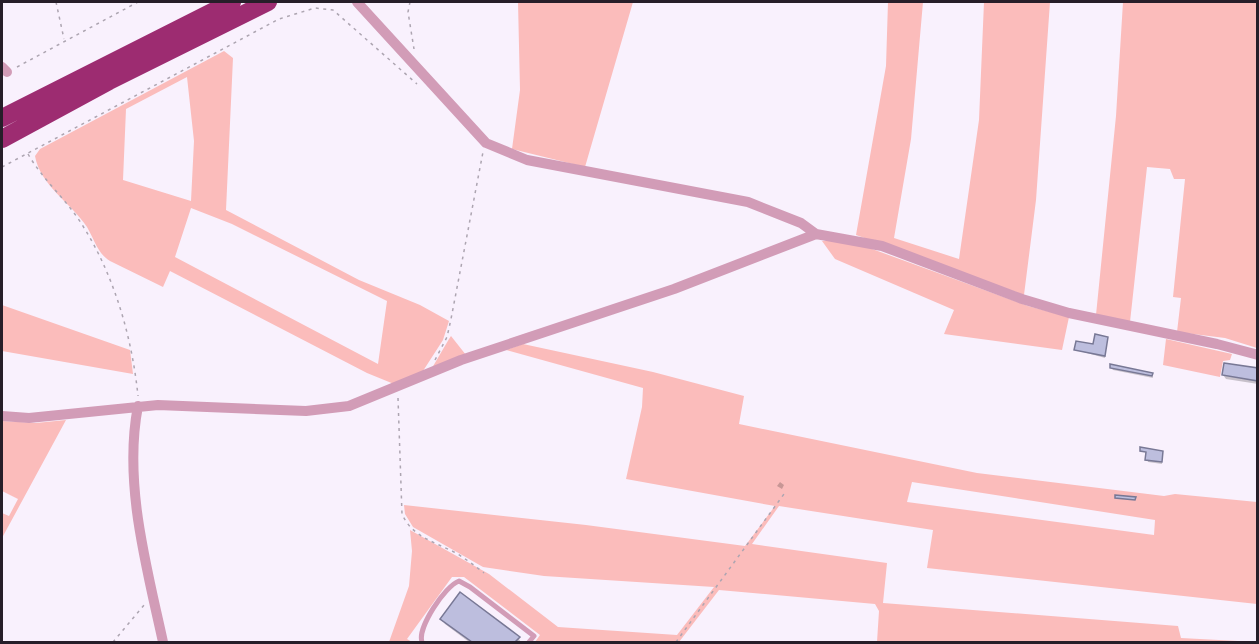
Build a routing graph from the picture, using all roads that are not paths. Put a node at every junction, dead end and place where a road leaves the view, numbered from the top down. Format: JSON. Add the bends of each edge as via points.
{"nodes":[{"id":1,"x":232,"y":2,"type":"edge"},
{"id":2,"x":268,"y":2,"type":"edge"},
{"id":3,"x":357,"y":2,"type":"edge"},
{"id":4,"x":2,"y":118,"type":"edge"},
{"id":5,"x":2,"y":139,"type":"edge"},
{"id":6,"x":816,"y":234,"type":"junction"},
{"id":7,"x":1257,"y":355,"type":"edge"},
{"id":8,"x":138,"y":406,"type":"junction"},
{"id":9,"x":2,"y":417,"type":"edge"},
{"id":10,"x":163,"y":642,"type":"edge"},
{"id":11,"x":422,"y":642,"type":"edge"},
{"id":12,"x":529,"y":642,"type":"edge"}],
"edges":[{"from":1,"to":4,"type":"highway"},
{"from":2,"to":5,"type":"highway"},
{"from":3,"to":6,"type":"street","via":[[486,143],[527,160],[748,202],[801,223]]},
{"from":6,"to":7,"type":"street","via":[[882,246],[1022,299],[1103,322]]},
{"from":6,"to":8,"type":"street","via":[[674,289],[461,360],[348,406],[306,411]]},
{"from":8,"to":9,"type":"street","via":[[29,418]]},
{"from":8,"to":10,"type":"street","via":[[134,431],[137,490]]},
{"from":11,"to":12,"type":"lane","via":[[419,635],[423,623],[459,581],[534,636]]}]}
